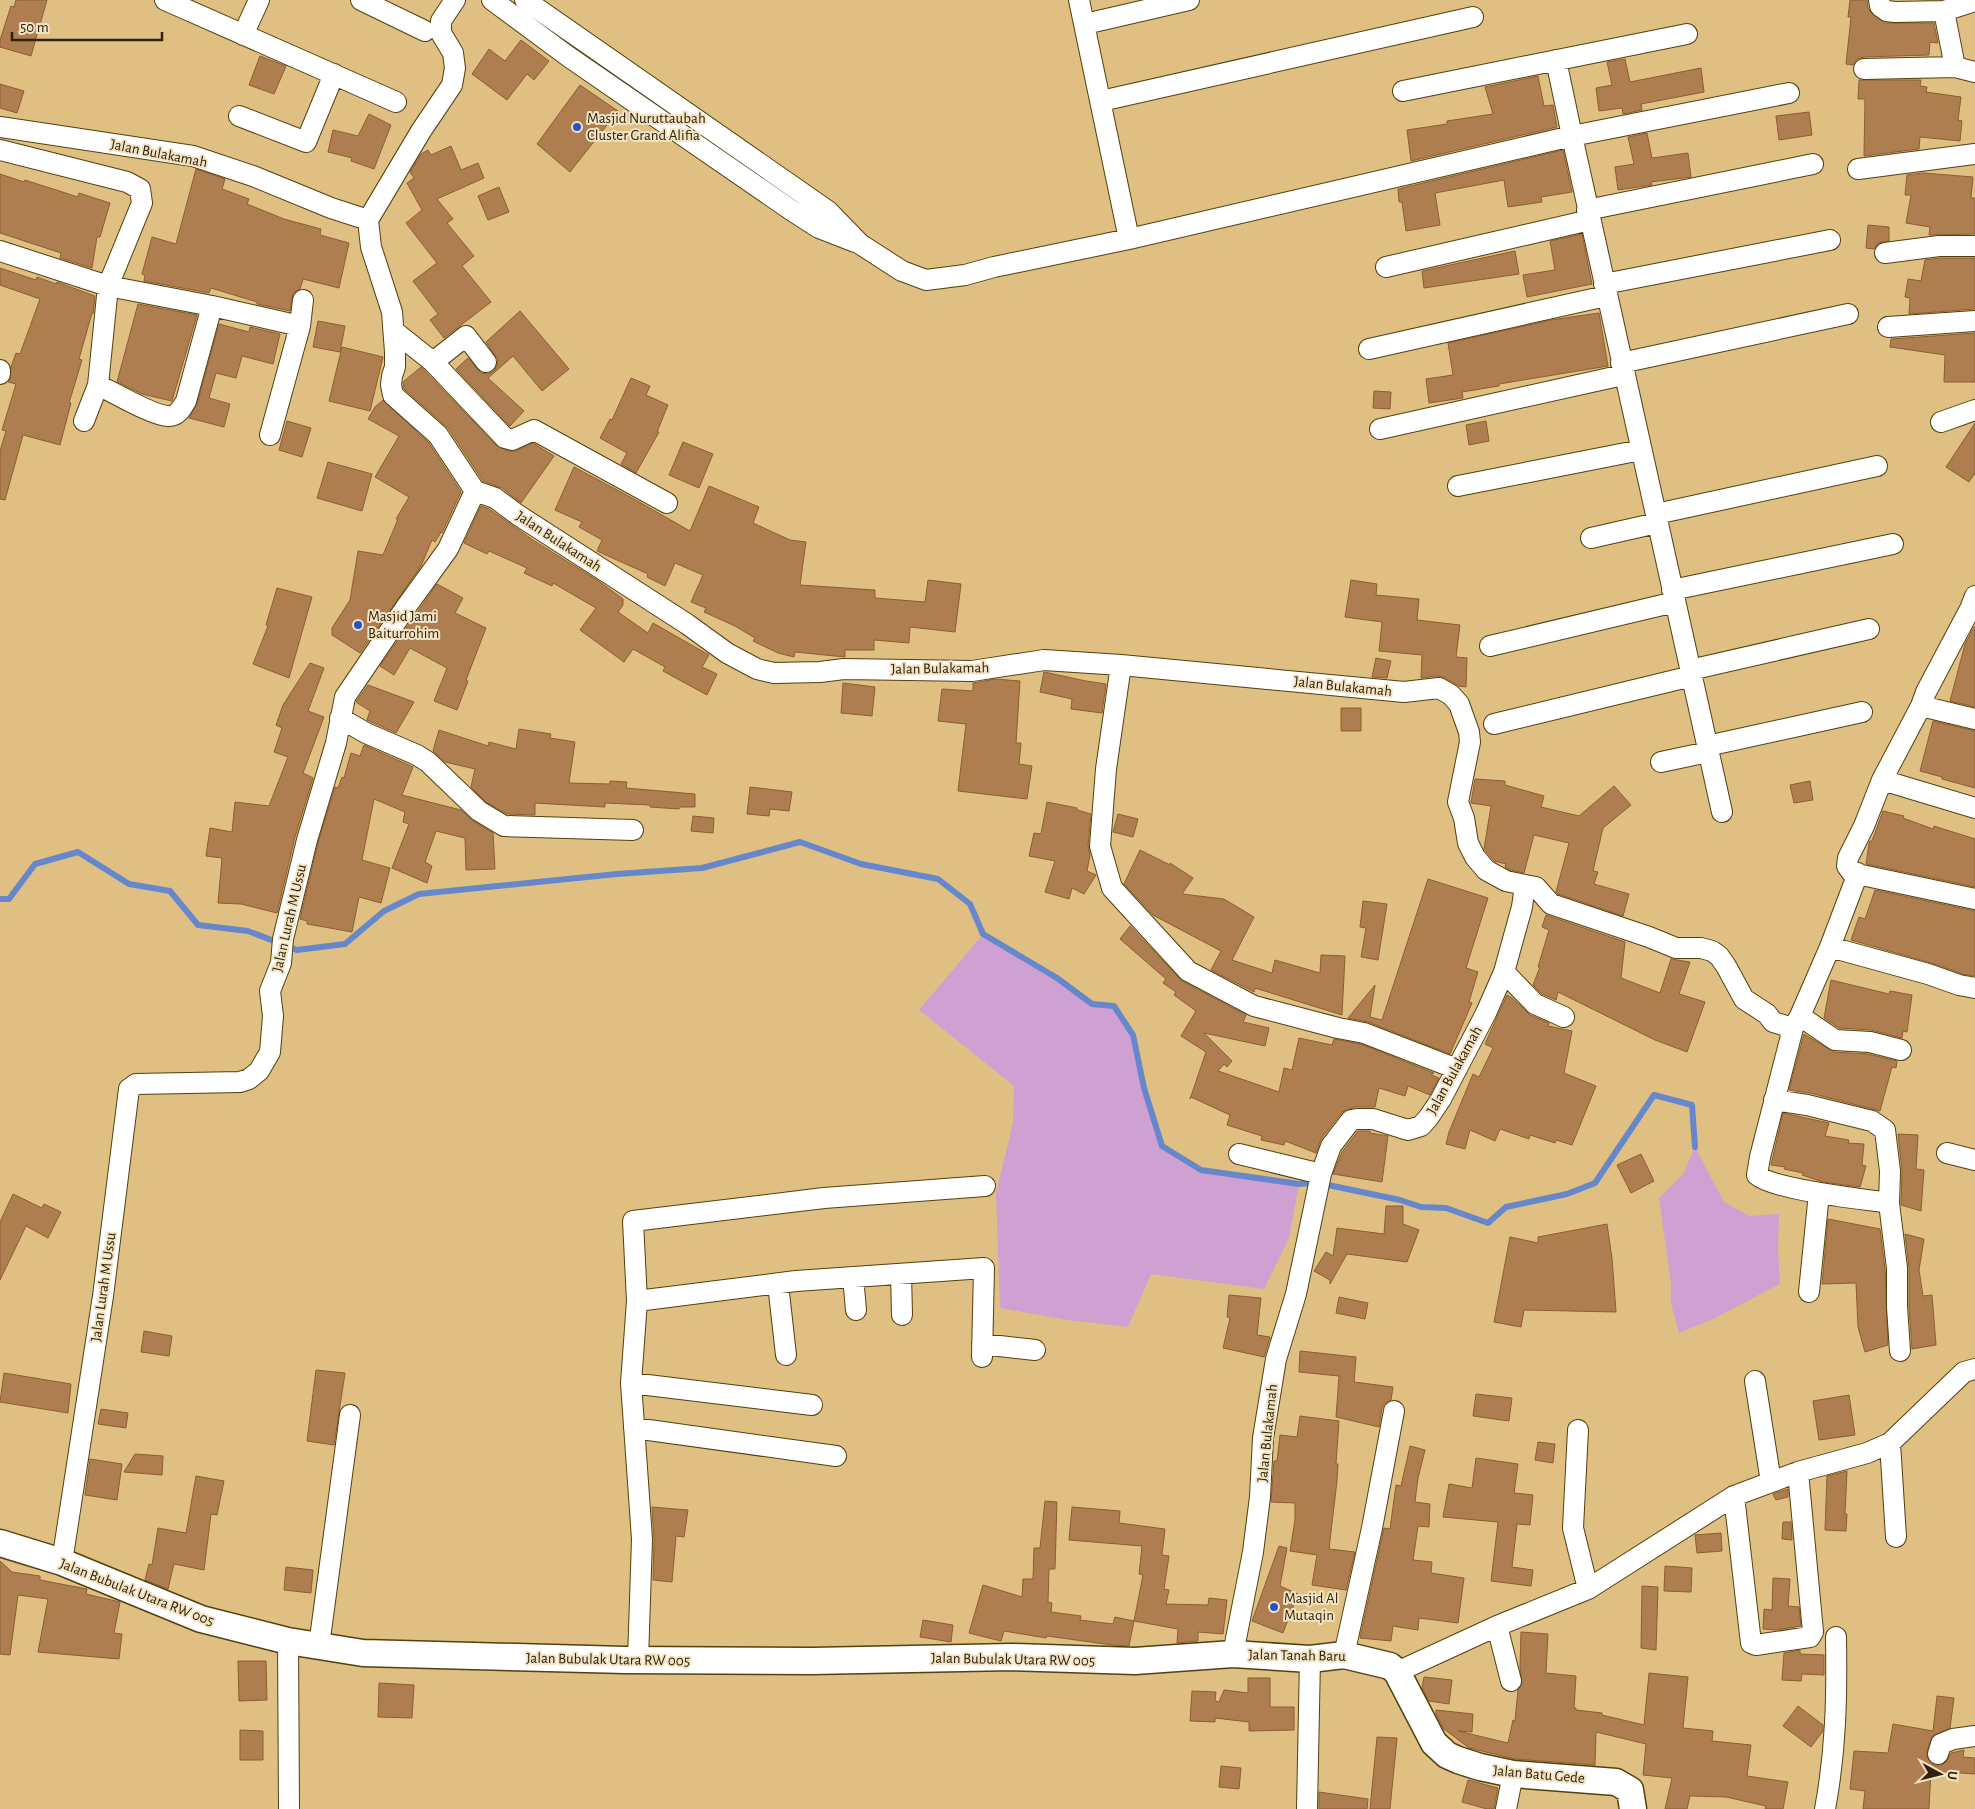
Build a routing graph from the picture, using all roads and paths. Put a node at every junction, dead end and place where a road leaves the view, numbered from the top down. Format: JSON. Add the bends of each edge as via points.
{"nodes":[{"id":1,"x":165,"y":0,"type":"edge"},
{"id":2,"x":259,"y":0,"type":"edge"},
{"id":3,"x":361,"y":0,"type":"edge"},
{"id":4,"x":455,"y":0,"type":"edge"},
{"id":5,"x":492,"y":0,"type":"edge"},
{"id":6,"x":526,"y":0,"type":"edge"},
{"id":7,"x":1079,"y":0,"type":"edge"},
{"id":8,"x":1189,"y":0,"type":"edge"},
{"id":9,"x":1879,"y":0,"type":"edge"},
{"id":10,"x":1975,"y":1,"type":"edge"},
{"id":11,"x":1944,"y":11,"type":"junction"},
{"id":12,"x":1473,"y":17,"type":"dead end"},
{"id":13,"x":1085,"y":24,"type":"junction"},
{"id":14,"x":425,"y":30,"type":"dead end"},
{"id":15,"x":1687,"y":34,"type":"dead end"},
{"id":16,"x":243,"y":35,"type":"junction"},
{"id":17,"x":1556,"y":60,"type":"junction"},
{"id":18,"x":1955,"y":67,"type":"junction"},
{"id":19,"x":1864,"y":69,"type":"dead end"},
{"id":20,"x":1975,"y":72,"type":"edge"},
{"id":21,"x":334,"y":74,"type":"junction"},
{"id":22,"x":1402,"y":91,"type":"dead end"},
{"id":23,"x":1789,"y":93,"type":"dead end"},
{"id":24,"x":1101,"y":101,"type":"junction"},
{"id":25,"x":396,"y":102,"type":"dead end"},
{"id":26,"x":240,"y":116,"type":"dead end"},
{"id":27,"x":0,"y":127,"type":"edge"},
{"id":28,"x":1572,"y":136,"type":"junction"},
{"id":29,"x":0,"y":150,"type":"edge"},
{"id":30,"x":1975,"y":154,"type":"edge"},
{"id":31,"x":1813,"y":164,"type":"dead end"},
{"id":32,"x":1858,"y":169,"type":"dead end"},
{"id":33,"x":1588,"y":215,"type":"junction"},
{"id":34,"x":368,"y":220,"type":"junction"},
{"id":35,"x":1128,"y":239,"type":"junction"},
{"id":36,"x":1830,"y":240,"type":"dead end"},
{"id":37,"x":860,"y":244,"type":"junction"},
{"id":38,"x":1975,"y":246,"type":"edge"},
{"id":39,"x":0,"y":251,"type":"edge"},
{"id":40,"x":1885,"y":253,"type":"dead end"},
{"id":41,"x":1386,"y":267,"type":"dead end"},
{"id":42,"x":108,"y":286,"type":"junction"},
{"id":43,"x":1605,"y":290,"type":"junction"},
{"id":44,"x":304,"y":300,"type":"dead end"},
{"id":45,"x":212,"y":306,"type":"junction"},
{"id":46,"x":1848,"y":314,"type":"dead end"},
{"id":47,"x":1975,"y":321,"type":"edge"},
{"id":48,"x":300,"y":326,"type":"junction"},
{"id":49,"x":1888,"y":327,"type":"dead end"},
{"id":50,"x":394,"y":331,"type":"junction"},
{"id":51,"x":1369,"y":349,"type":"dead end"},
{"id":52,"x":433,"y":362,"type":"junction"},
{"id":53,"x":486,"y":362,"type":"dead end"},
{"id":54,"x":1622,"y":369,"type":"junction"},
{"id":55,"x":0,"y":370,"type":"edge"},
{"id":56,"x":0,"y":374,"type":"edge"},
{"id":57,"x":98,"y":385,"type":"junction"},
{"id":58,"x":1975,"y":410,"type":"edge"},
{"id":59,"x":84,"y":421,"type":"dead end"},
{"id":60,"x":1941,"y":422,"type":"dead end"},
{"id":61,"x":1380,"y":429,"type":"dead end"},
{"id":62,"x":270,"y":435,"type":"dead end"},
{"id":63,"x":1641,"y":450,"type":"junction"},
{"id":64,"x":1877,"y":466,"type":"dead end"},
{"id":65,"x":1458,"y":486,"type":"dead end"},
{"id":66,"x":475,"y":490,"type":"junction"},
{"id":67,"x":667,"y":503,"type":"dead end"},
{"id":68,"x":1657,"y":518,"type":"junction"},
{"id":69,"x":1591,"y":538,"type":"dead end"},
{"id":70,"x":1893,"y":544,"type":"dead end"},
{"id":71,"x":1674,"y":596,"type":"junction"},
{"id":72,"x":1975,"y":596,"type":"edge"},
{"id":73,"x":1869,"y":629,"type":"dead end"},
{"id":74,"x":1966,"y":636,"type":"edge"},
{"id":75,"x":1490,"y":646,"type":"dead end"},
{"id":76,"x":1121,"y":665,"type":"junction"},
{"id":77,"x":1691,"y":673,"type":"junction"},
{"id":78,"x":1921,"y":706,"type":"junction"},
{"id":79,"x":1862,"y":712,"type":"dead end"},
{"id":80,"x":340,"y":718,"type":"junction"},
{"id":81,"x":1975,"y":720,"type":"edge"},
{"id":82,"x":1494,"y":724,"type":"dead end"},
{"id":83,"x":1708,"y":749,"type":"junction"},
{"id":84,"x":1661,"y":762,"type":"dead end"},
{"id":85,"x":1882,"y":780,"type":"junction"},
{"id":86,"x":1975,"y":808,"type":"edge"},
{"id":87,"x":1722,"y":812,"type":"dead end"},
{"id":88,"x":633,"y":830,"type":"dead end"},
{"id":89,"x":1858,"y":873,"type":"junction"},
{"id":90,"x":1525,"y":885,"type":"junction"},
{"id":91,"x":1975,"y":898,"type":"edge"},
{"id":92,"x":1830,"y":947,"type":"junction"},
{"id":93,"x":1504,"y":972,"type":"junction"},
{"id":94,"x":1975,"y":988,"type":"edge"},
{"id":95,"x":1564,"y":1017,"type":"dead end"},
{"id":96,"x":1796,"y":1022,"type":"junction"},
{"id":97,"x":1901,"y":1050,"type":"dead end"},
{"id":98,"x":1457,"y":1069,"type":"junction"},
{"id":99,"x":1774,"y":1100,"type":"junction"},
{"id":100,"x":1947,"y":1153,"type":"dead end"},
{"id":101,"x":1239,"y":1154,"type":"dead end"},
{"id":102,"x":1975,"y":1160,"type":"edge"},
{"id":103,"x":1322,"y":1174,"type":"junction"},
{"id":104,"x":985,"y":1186,"type":"dead end"},
{"id":105,"x":1819,"y":1193,"type":"junction"},
{"id":106,"x":1889,"y":1202,"type":"junction"},
{"id":107,"x":901,"y":1274,"type":"junction"},
{"id":108,"x":853,"y":1277,"type":"junction"},
{"id":109,"x":778,"y":1284,"type":"junction"},
{"id":110,"x":1808,"y":1292,"type":"dead end"},
{"id":111,"x":637,"y":1301,"type":"junction"},
{"id":112,"x":856,"y":1310,"type":"dead end"},
{"id":113,"x":902,"y":1315,"type":"dead end"},
{"id":114,"x":1035,"y":1350,"type":"dead end"},
{"id":115,"x":1900,"y":1351,"type":"dead end"},
{"id":116,"x":786,"y":1355,"type":"dead end"},
{"id":117,"x":1975,"y":1369,"type":"edge"},
{"id":118,"x":1755,"y":1381,"type":"dead end"},
{"id":119,"x":631,"y":1383,"type":"junction"},
{"id":120,"x":812,"y":1405,"type":"dead end"},
{"id":121,"x":1394,"y":1411,"type":"dead end"},
{"id":122,"x":350,"y":1415,"type":"dead end"},
{"id":123,"x":634,"y":1428,"type":"junction"},
{"id":124,"x":1578,"y":1430,"type":"dead end"},
{"id":125,"x":1890,"y":1443,"type":"junction"},
{"id":126,"x":836,"y":1456,"type":"dead end"},
{"id":127,"x":1798,"y":1472,"type":"junction"},
{"id":128,"x":1772,"y":1482,"type":"junction"},
{"id":129,"x":1734,"y":1496,"type":"junction"},
{"id":130,"x":1896,"y":1537,"type":"dead end"},
{"id":131,"x":0,"y":1543,"type":"edge"},
{"id":132,"x":62,"y":1562,"type":"junction"},
{"id":133,"x":1588,"y":1589,"type":"junction"},
{"id":134,"x":1497,"y":1626,"type":"junction"},
{"id":135,"x":1836,"y":1637,"type":"dead end"},
{"id":136,"x":288,"y":1641,"type":"junction"},
{"id":137,"x":319,"y":1646,"type":"junction"},
{"id":138,"x":1233,"y":1654,"type":"junction"},
{"id":139,"x":1344,"y":1655,"type":"junction"},
{"id":140,"x":1310,"y":1659,"type":"junction"},
{"id":141,"x":638,"y":1660,"type":"junction"},
{"id":142,"x":1397,"y":1672,"type":"junction"},
{"id":143,"x":1511,"y":1681,"type":"dead end"},
{"id":144,"x":1975,"y":1736,"type":"edge"},
{"id":145,"x":1938,"y":1754,"type":"dead end"},
{"id":146,"x":1513,"y":1774,"type":"junction"},
{"id":147,"x":289,"y":1809,"type":"edge"},
{"id":148,"x":1307,"y":1809,"type":"edge"},
{"id":149,"x":1506,"y":1809,"type":"edge"},
{"id":150,"x":1633,"y":1809,"type":"edge"},
{"id":151,"x":1825,"y":1809,"type":"edge"}],
"edges":[{"from":1,"to":16,"type":"street"},
{"from":2,"to":16,"type":"street"},
{"from":3,"to":14,"type":"street"},
{"from":4,"to":34,"type":"street","via":[[441,21],[441,33],[453,53],[452,85]]},
{"from":5,"to":37,"type":"street","via":[[805,219]]},
{"from":6,"to":37,"type":"street","via":[[828,211]]},
{"from":7,"to":13,"type":"street"},
{"from":8,"to":13,"type":"street"},
{"from":9,"to":11,"type":"street","via":[[1886,11]]},
{"from":10,"to":11,"type":"street"},
{"from":11,"to":18,"type":"street"},
{"from":12,"to":24,"type":"street"},
{"from":13,"to":24,"type":"street"},
{"from":15,"to":17,"type":"street"},
{"from":16,"to":21,"type":"street"},
{"from":17,"to":22,"type":"street"},
{"from":17,"to":28,"type":"street"},
{"from":18,"to":19,"type":"street"},
{"from":18,"to":20,"type":"street"},
{"from":21,"to":25,"type":"street"},
{"from":21,"to":26,"type":"street","via":[[306,142]]},
{"from":23,"to":28,"type":"street"},
{"from":24,"to":35,"type":"street"},
{"from":27,"to":34,"type":"street","name":"Jalan Bulakamah","via":[[193,156]]},
{"from":28,"to":33,"type":"street"},
{"from":28,"to":35,"type":"street"},
{"from":29,"to":42,"type":"street","via":[[127,182],[140,190],[142,204]]},
{"from":30,"to":32,"type":"street"},
{"from":31,"to":33,"type":"street"},
{"from":33,"to":41,"type":"street"},
{"from":33,"to":43,"type":"street"},
{"from":34,"to":50,"type":"street","via":[[371,247],[392,312]]},
{"from":35,"to":37,"type":"street","via":[[965,275],[926,280],[902,271]]},
{"from":36,"to":43,"type":"street"},
{"from":38,"to":40,"type":"street","via":[[1939,246]]},
{"from":39,"to":42,"type":"street"},
{"from":42,"to":45,"type":"street"},
{"from":42,"to":57,"type":"street"},
{"from":43,"to":51,"type":"street"},
{"from":43,"to":54,"type":"street"},
{"from":44,"to":48,"type":"street"},
{"from":45,"to":48,"type":"street"},
{"from":45,"to":57,"type":"street","via":[[186,401],[178,414],[156,414]]},
{"from":46,"to":54,"type":"street"},
{"from":47,"to":49,"type":"street"},
{"from":48,"to":62,"type":"street"},
{"from":50,"to":52,"type":"street"},
{"from":50,"to":66,"type":"street","via":[[395,367],[391,385],[394,395],[438,435]]},
{"from":52,"to":53,"type":"street","via":[[466,336]]},
{"from":52,"to":67,"type":"street","via":[[505,438],[512,440],[534,430]]},
{"from":54,"to":61,"type":"street"},
{"from":54,"to":63,"type":"street"},
{"from":55,"to":56,"type":"street"},
{"from":57,"to":59,"type":"street"},
{"from":58,"to":60,"type":"street"},
{"from":63,"to":65,"type":"street"},
{"from":63,"to":68,"type":"street"},
{"from":64,"to":68,"type":"street"},
{"from":66,"to":76,"type":"street","name":"Jalan Bulakamah","via":[[495,498],[727,653],[758,669],[774,673],[844,669],[972,671],[1044,660]]},
{"from":66,"to":80,"type":"street","name":"Jalan Lurah M Ussu","via":[[448,549],[355,680],[345,697]]},
{"from":68,"to":69,"type":"street"},
{"from":68,"to":71,"type":"street"},
{"from":70,"to":71,"type":"street"},
{"from":71,"to":75,"type":"street"},
{"from":71,"to":77,"type":"street"},
{"from":72,"to":74,"type":"street"},
{"from":73,"to":77,"type":"street"},
{"from":74,"to":78,"type":"street","via":[[1926,692]]},
{"from":76,"to":90,"type":"street","name":"Jalan Bulakamah","via":[[1404,692],[1439,688],[1459,704],[1469,732],[1469,752],[1458,802],[1468,843],[1486,870],[1506,881]]},
{"from":76,"to":98,"type":"street","via":[[1106,768],[1100,846],[1112,888],[1188,971],[1254,1006],[1364,1033]]},
{"from":77,"to":82,"type":"street"},
{"from":77,"to":83,"type":"street"},
{"from":78,"to":81,"type":"street"},
{"from":78,"to":85,"type":"street"},
{"from":79,"to":83,"type":"street"},
{"from":80,"to":88,"type":"street","via":[[418,755],[480,811],[504,826]]},
{"from":80,"to":132,"type":"street","name":"Jalan Lurah M Ussu","via":[[282,943],[281,963],[270,991],[273,1016],[270,1052],[259,1071],[240,1082],[136,1084],[129,1089],[104,1286]]},
{"from":83,"to":84,"type":"street"},
{"from":83,"to":87,"type":"street"},
{"from":85,"to":86,"type":"street"},
{"from":85,"to":89,"type":"street","via":[[1848,858],[1847,866]]},
{"from":89,"to":91,"type":"street"},
{"from":89,"to":92,"type":"street"},
{"from":90,"to":93,"type":"street","name":"Jalan Bulakamah"},
{"from":90,"to":96,"type":"street","via":[[1536,887],[1551,904],[1676,948],[1712,951],[1726,966],[1744,1000],[1767,1014],[1773,1022]]},
{"from":92,"to":94,"type":"street"},
{"from":92,"to":96,"type":"street"},
{"from":93,"to":95,"type":"street","via":[[1534,1004]]},
{"from":93,"to":98,"type":"street","name":"Jalan Bulakamah"},
{"from":96,"to":97,"type":"street","via":[[1835,1040],[1870,1042]]},
{"from":96,"to":99,"type":"street"},
{"from":98,"to":103,"type":"street","name":"Jalan Bulakamah","via":[[1429,1117],[1416,1129],[1408,1130],[1373,1120],[1351,1120],[1331,1146]]},
{"from":99,"to":105,"type":"street","via":[[1757,1175],[1768,1181]]},
{"from":99,"to":106,"type":"street","via":[[1872,1121],[1884,1130],[1890,1172]]},
{"from":100,"to":102,"type":"street"},
{"from":101,"to":103,"type":"street"},
{"from":103,"to":138,"type":"street","name":"Jalan Bulakamah","via":[[1296,1294],[1276,1359],[1263,1438],[1253,1552]]},
{"from":104,"to":111,"type":"street","via":[[824,1198],[633,1221]]},
{"from":105,"to":106,"type":"street"},
{"from":105,"to":110,"type":"street"},
{"from":106,"to":115,"type":"street","via":[[1897,1268]]},
{"from":107,"to":108,"type":"street"},
{"from":107,"to":113,"type":"street"},
{"from":107,"to":114,"type":"street","via":[[984,1268],[982,1351]]},
{"from":108,"to":109,"type":"street"},
{"from":108,"to":112,"type":"street"},
{"from":109,"to":111,"type":"street"},
{"from":109,"to":116,"type":"street"},
{"from":111,"to":119,"type":"street"},
{"from":117,"to":125,"type":"street","via":[[1964,1372]]},
{"from":118,"to":128,"type":"street"},
{"from":119,"to":120,"type":"street"},
{"from":119,"to":123,"type":"street"},
{"from":121,"to":139,"type":"street"},
{"from":122,"to":137,"type":"street"},
{"from":123,"to":126,"type":"street"},
{"from":123,"to":141,"type":"street","via":[[642,1539]]},
{"from":124,"to":133,"type":"street","via":[[1573,1528]]},
{"from":125,"to":127,"type":"street","via":[[1867,1453]]},
{"from":125,"to":130,"type":"street"},
{"from":127,"to":128,"type":"street"},
{"from":127,"to":129,"type":"street","via":[[1813,1632],[1810,1637],[1751,1643]]},
{"from":128,"to":129,"type":"street"},
{"from":129,"to":133,"type":"street"},
{"from":131,"to":132,"type":"street","name":"Jalan Bubulak Utara RW 005"},
{"from":132,"to":136,"type":"street","name":"Jalan Bubulak Utara RW 005","via":[[201,1619]]},
{"from":133,"to":134,"type":"street"},
{"from":134,"to":142,"type":"street"},
{"from":134,"to":143,"type":"street"},
{"from":135,"to":151,"type":"street","via":[[1837,1714]]},
{"from":136,"to":137,"type":"street","name":"Jalan Bubulak Utara RW 005"},
{"from":136,"to":147,"type":"street"},
{"from":137,"to":141,"type":"street","name":"Jalan Bubulak Utara RW 005","via":[[390,1655]]},
{"from":138,"to":140,"type":"street","name":"Jalan Tanah Baru"},
{"from":138,"to":141,"type":"street","name":"Jalan Bubulak Utara RW 005","via":[[1134,1661],[1012,1657]]},
{"from":139,"to":140,"type":"street","name":"Jalan Tanah Baru"},
{"from":139,"to":142,"type":"street","name":"Jalan Tanah Baru","via":[[1390,1666]]},
{"from":140,"to":148,"type":"street"},
{"from":142,"to":146,"type":"street","name":"Jalan Batu Gede","via":[[1434,1743],[1447,1755]]},
{"from":144,"to":145,"type":"street","via":[[1946,1741],[1941,1744]]},
{"from":146,"to":149,"type":"street"},
{"from":146,"to":150,"type":"street","name":"Jalan Batu Gede","via":[[1616,1782],[1630,1790]]}]}
